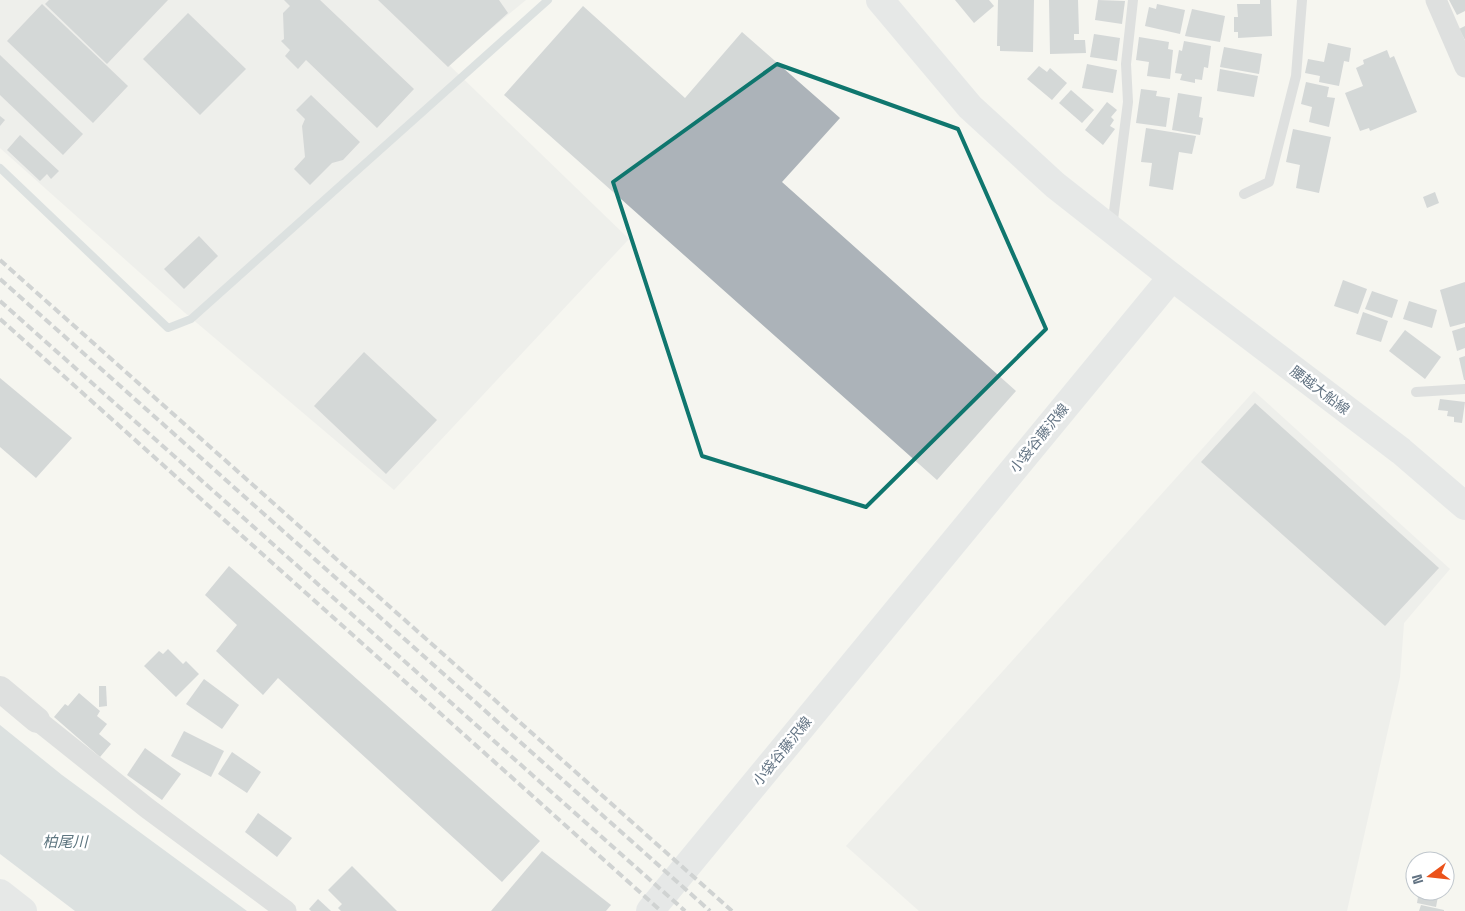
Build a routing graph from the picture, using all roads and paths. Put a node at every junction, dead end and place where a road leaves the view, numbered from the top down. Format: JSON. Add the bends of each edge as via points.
{"nodes":[{"id":1,"x":880,"y":0,"type":"edge"},
{"id":2,"x":1133,"y":0,"type":"edge"},
{"id":3,"x":1302,"y":0,"type":"edge"},
{"id":4,"x":1436,"y":0,"type":"edge"},
{"id":5,"x":1465,"y":67,"type":"edge"},
{"id":6,"x":1244,"y":194,"type":"dead end"},
{"id":7,"x":1112,"y":230,"type":"junction"},
{"id":8,"x":1172,"y":277,"type":"junction"},
{"id":9,"x":1465,"y":389,"type":"edge"},
{"id":10,"x":1416,"y":392,"type":"dead end"},
{"id":11,"x":1465,"y":506,"type":"edge"},
{"id":12,"x":0,"y":688,"type":"edge"},
{"id":13,"x":37,"y":720,"type":"joint"},
{"id":14,"x":0,"y":893,"type":"edge"},
{"id":15,"x":23,"y":911,"type":"edge"},
{"id":16,"x":286,"y":911,"type":"edge"},
{"id":17,"x":650,"y":911,"type":"edge"}],
"edges":[{"from":1,"to":7,"type":"main road","via":[[970,106],[1055,185]]},
{"from":2,"to":7,"type":"lane","via":[[1126,64],[1128,102]]},
{"from":3,"to":6,"type":"lane","via":[[1296,76],[1269,182]]},
{"from":4,"to":5,"type":"street"},
{"from":7,"to":8,"type":"main road"},
{"from":8,"to":11,"type":"main road","name":"腰越大船線","via":[[1401,450]]},
{"from":8,"to":17,"type":"main road","name":"小袋谷藤沢線"},
{"from":9,"to":10,"type":"lane"},
{"from":12,"to":13,"type":"street"},
{"from":13,"to":16,"type":"street","via":[[147,808]]},
{"from":14,"to":15,"type":"main road"}]}
